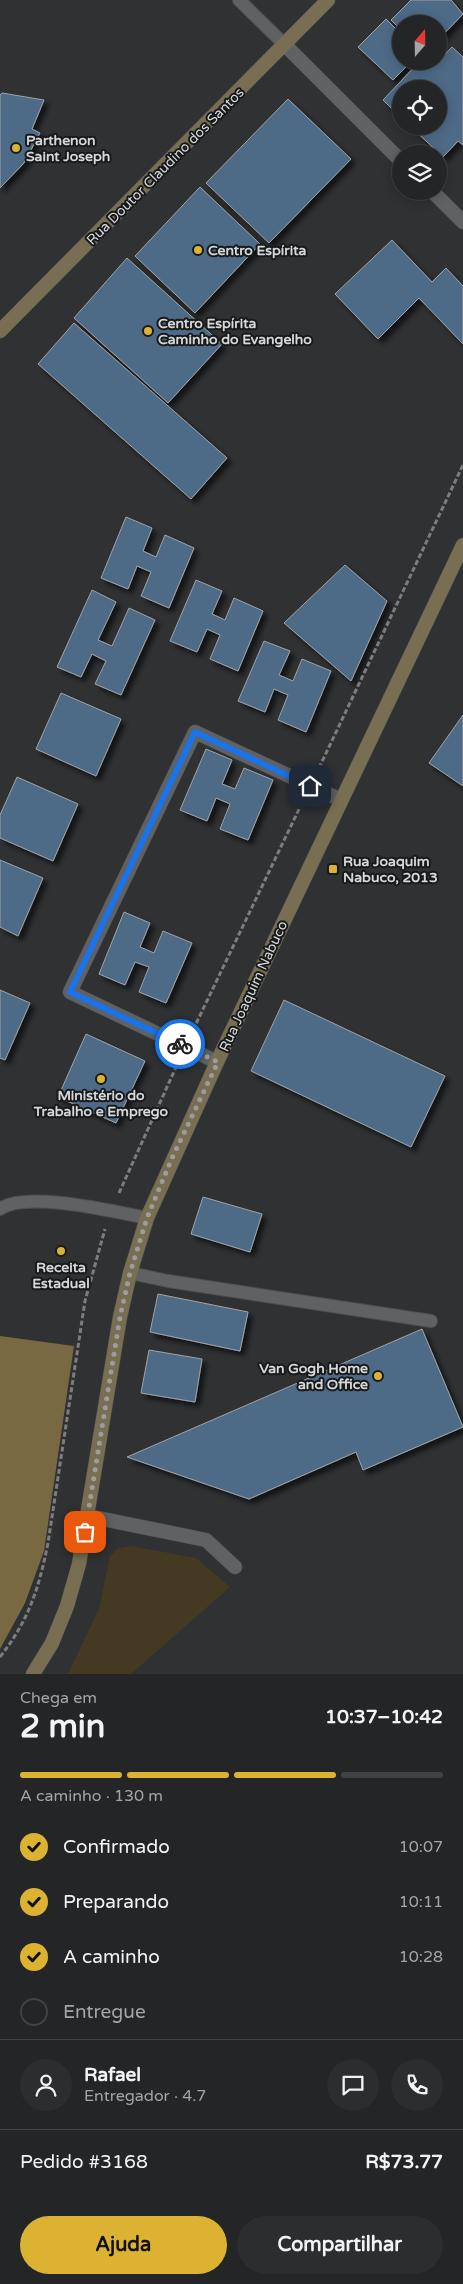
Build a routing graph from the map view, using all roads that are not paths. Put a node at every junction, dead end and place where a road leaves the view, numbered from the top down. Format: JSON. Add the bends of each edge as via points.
{"nodes":[{"id":1,"x":239,"y":0,"type":"edge"},
{"id":2,"x":328,"y":0,"type":"edge"},
{"id":3,"x":284,"y":45,"type":"junction"},
{"id":4,"x":392,"y":152,"type":"edge"},
{"id":5,"x":441,"y":200,"type":"edge"},
{"id":6,"x":463,"y":222,"type":"edge"},
{"id":7,"x":0,"y":331,"type":"edge"},
{"id":8,"x":463,"y":545,"type":"edge"},
{"id":9,"x":341,"y":800,"type":"junction"},
{"id":10,"x":218,"y":1062,"type":"junction"},
{"id":11,"x":0,"y":1209,"type":"edge"},
{"id":12,"x":147,"y":1218,"type":"junction"},
{"id":13,"x":130,"y":1273,"type":"junction"},
{"id":14,"x":431,"y":1321,"type":"dead end"},
{"id":15,"x":88,"y":1516,"type":"junction"},
{"id":16,"x":235,"y":1567,"type":"dead end"},
{"id":17,"x":33,"y":1674,"type":"edge"}],
"edges":[{"from":1,"to":3,"type":"lane"},
{"from":2,"to":3,"type":"main road","name":"Rua Doutor Claudino dos Santos"},
{"from":3,"to":4,"type":"street"},
{"from":3,"to":7,"type":"main road","name":"Rua Doutor Claudino dos Santos"},
{"from":5,"to":6,"type":"street"},
{"from":8,"to":9,"type":"main road","name":"Rua Joaquim Nabuco"},
{"from":9,"to":10,"type":"main road","name":"Rua Joaquim Nabuco"},
{"from":9,"to":10,"type":"street","via":[[195,732],[74,983],[70,992]]},
{"from":10,"to":12,"type":"main road","name":"Rua Joaquim Nabuco"},
{"from":11,"to":12,"type":"lane","via":[[30,1201],[65,1203]]},
{"from":12,"to":13,"type":"main road","name":"Rua Joaquim Nabuco"},
{"from":13,"to":14,"type":"lane"},
{"from":13,"to":15,"type":"main road","name":"Rua Joaquim Nabuco"},
{"from":15,"to":16,"type":"street","via":[[206,1540]]},
{"from":15,"to":17,"type":"main road","name":"Rua Joaquim Nabuco","via":[[67,1606],[52,1643]]}]}
